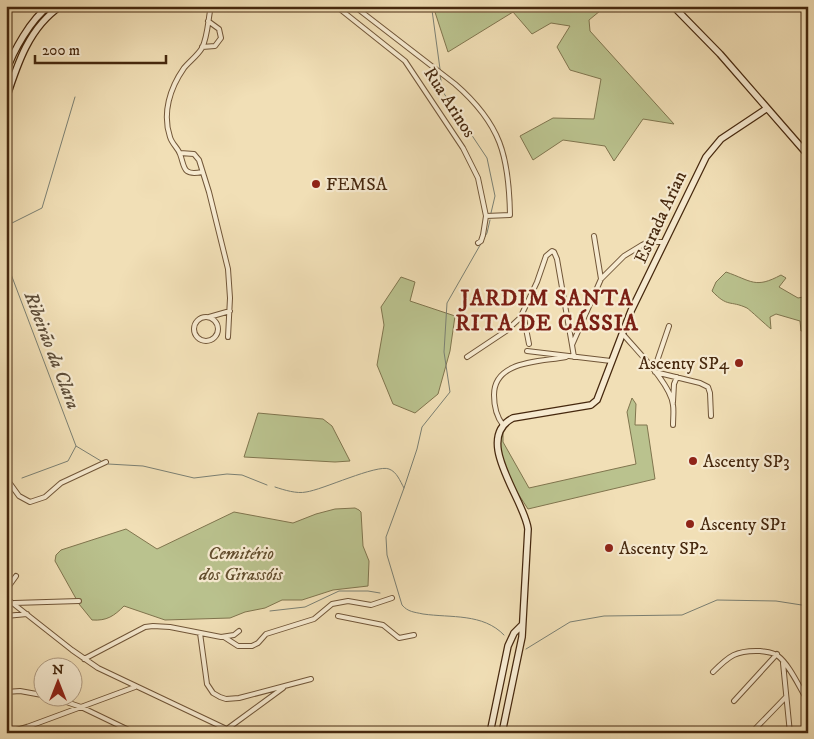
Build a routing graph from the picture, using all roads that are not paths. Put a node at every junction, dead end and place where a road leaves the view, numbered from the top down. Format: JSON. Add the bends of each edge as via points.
{"nodes":[{"id":1,"x":49,"y":6,"type":"edge"},
{"id":2,"x":61,"y":6,"type":"edge"},
{"id":3,"x":211,"y":6,"type":"edge"},
{"id":4,"x":336,"y":6,"type":"edge"},
{"id":5,"x":354,"y":6,"type":"edge"},
{"id":6,"x":673,"y":6,"type":"edge"},
{"id":7,"x":208,"y":22,"type":"junction"},
{"id":8,"x":202,"y":47,"type":"junction"},
{"id":9,"x":6,"y":72,"type":"edge"},
{"id":10,"x":6,"y":99,"type":"edge"},
{"id":11,"x":766,"y":109,"type":"junction"},
{"id":12,"x":180,"y":152,"type":"junction"},
{"id":13,"x":808,"y":155,"type":"edge"},
{"id":14,"x":202,"y":172,"type":"junction"},
{"id":15,"x":486,"y":216,"type":"junction"},
{"id":16,"x":594,"y":236,"type":"dead end"},
{"id":17,"x":665,"y":242,"type":"junction"},
{"id":18,"x":478,"y":243,"type":"dead end"},
{"id":19,"x":601,"y":279,"type":"junction"},
{"id":20,"x":230,"y":311,"type":"junction"},
{"id":21,"x":523,"y":313,"type":"junction"},
{"id":22,"x":209,"y":317,"type":"junction"},
{"id":23,"x":669,"y":326,"type":"dead end"},
{"id":24,"x":622,"y":333,"type":"junction"},
{"id":25,"x":228,"y":337,"type":"dead end"},
{"id":26,"x":528,"y":344,"type":"dead end"},
{"id":27,"x":572,"y":345,"type":"junction"},
{"id":28,"x":527,"y":351,"type":"dead end"},
{"id":29,"x":467,"y":357,"type":"dead end"},
{"id":30,"x":566,"y":357,"type":"junction"},
{"id":31,"x":574,"y":357,"type":"junction"},
{"id":32,"x":611,"y":361,"type":"junction"},
{"id":33,"x":654,"y":371,"type":"junction"},
{"id":34,"x":677,"y":377,"type":"junction"},
{"id":35,"x":673,"y":405,"type":"junction"},
{"id":36,"x":711,"y":416,"type":"dead end"},
{"id":37,"x":503,"y":425,"type":"junction"},
{"id":38,"x":673,"y":425,"type":"dead end"},
{"id":39,"x":106,"y":462,"type":"dead end"},
{"id":40,"x":6,"y":478,"type":"edge"},
{"id":41,"x":16,"y":576,"type":"dead end"},
{"id":42,"x":6,"y":590,"type":"edge"},
{"id":43,"x":6,"y":598,"type":"edge"},
{"id":44,"x":392,"y":598,"type":"dead end"},
{"id":45,"x":79,"y":601,"type":"dead end"},
{"id":46,"x":13,"y":603,"type":"junction"},
{"id":47,"x":26,"y":614,"type":"junction"},
{"id":48,"x":6,"y":616,"type":"edge"},
{"id":49,"x":338,"y":616,"type":"dead end"},
{"id":50,"x":522,"y":625,"type":"junction"},
{"id":51,"x":239,"y":631,"type":"dead end"},
{"id":52,"x":200,"y":633,"type":"junction"},
{"id":53,"x":414,"y":634,"type":"dead end"},
{"id":54,"x":224,"y":638,"type":"junction"},
{"id":55,"x":508,"y":646,"type":"junction"},
{"id":56,"x":520,"y":648,"type":"junction"},
{"id":57,"x":777,"y":654,"type":"junction"},
{"id":58,"x":84,"y":659,"type":"junction"},
{"id":59,"x":783,"y":660,"type":"junction"},
{"id":60,"x":712,"y":672,"type":"dead end"},
{"id":61,"x":311,"y":679,"type":"dead end"},
{"id":62,"x":287,"y":685,"type":"junction"},
{"id":63,"x":136,"y":687,"type":"junction"},
{"id":64,"x":6,"y":692,"type":"edge"},
{"id":65,"x":32,"y":693,"type":"edge"},
{"id":66,"x":786,"y":697,"type":"junction"},
{"id":67,"x":734,"y":701,"type":"dead end"},
{"id":68,"x":808,"y":701,"type":"edge"},
{"id":69,"x":76,"y":706,"type":"edge"},
{"id":70,"x":81,"y":708,"type":"junction"},
{"id":71,"x":27,"y":727,"type":"junction"},
{"id":72,"x":756,"y":728,"type":"dead end"},
{"id":73,"x":227,"y":729,"type":"junction"},
{"id":74,"x":6,"y":733,"type":"edge"},
{"id":75,"x":39,"y":733,"type":"edge"},
{"id":76,"x":135,"y":733,"type":"edge"},
{"id":77,"x":235,"y":733,"type":"edge"},
{"id":78,"x":490,"y":733,"type":"edge"},
{"id":79,"x":502,"y":733,"type":"edge"},
{"id":80,"x":790,"y":733,"type":"edge"}],
"edges":[{"from":1,"to":9,"type":"street","via":[[28,31]]},
{"from":2,"to":10,"type":"street","via":[[44,21],[25,48]]},
{"from":3,"to":7,"type":"street"},
{"from":4,"to":15,"type":"street","name":"Rua Arinos","via":[[393,49],[413,70],[474,166]]},
{"from":5,"to":15,"type":"street","name":"Rua Arinos","via":[[455,84],[487,117],[505,158],[510,215]]},
{"from":6,"to":11,"type":"street","via":[[720,54]]},
{"from":7,"to":8,"type":"street"},
{"from":7,"to":8,"type":"street","via":[[221,34],[215,46]]},
{"from":8,"to":12,"type":"street","via":[[180,76],[168,103],[168,132]]},
{"from":11,"to":13,"type":"street"},
{"from":11,"to":17,"type":"street","name":"Estrada Arian","via":[[712,148]]},
{"from":12,"to":14,"type":"street","via":[[194,154]]},
{"from":12,"to":14,"type":"street","via":[[184,168],[189,172]]},
{"from":14,"to":20,"type":"street","via":[[228,269]]},
{"from":15,"to":18,"type":"street","name":"Rua Arinos","via":[[483,235]]},
{"from":16,"to":19,"type":"street"},
{"from":17,"to":19,"type":"street","via":[[648,242],[634,250]]},
{"from":17,"to":24,"type":"street","name":"Estrada Arian"},
{"from":19,"to":27,"type":"street"},
{"from":20,"to":22,"type":"street"},
{"from":20,"to":25,"type":"street"},
{"from":21,"to":26,"type":"street"},
{"from":21,"to":27,"type":"street","via":[[548,253],[552,251],[557,259]]},
{"from":21,"to":29,"type":"street","via":[[506,331]]},
{"from":22,"to":22,"type":"street","via":[[201,318],[194,326],[197,336],[204,340],[211,339],[218,330],[216,322]]},
{"from":23,"to":33,"type":"street"},
{"from":24,"to":32,"type":"street","name":"Estrada Arian"},
{"from":24,"to":33,"type":"street"},
{"from":27,"to":31,"type":"street"},
{"from":28,"to":30,"type":"street"},
{"from":30,"to":31,"type":"street"},
{"from":30,"to":37,"type":"street","via":[[518,366],[503,373],[494,393],[496,411]]},
{"from":31,"to":32,"type":"street"},
{"from":32,"to":37,"type":"street","name":"Estrada Arian","via":[[594,403],[513,418]]},
{"from":33,"to":34,"type":"street"},
{"from":33,"to":35,"type":"street"},
{"from":34,"to":35,"type":"street"},
{"from":34,"to":36,"type":"street","via":[[708,387]]},
{"from":35,"to":38,"type":"street"},
{"from":37,"to":50,"type":"street","via":[[498,451],[527,522]]},
{"from":39,"to":40,"type":"street","via":[[61,483],[46,497],[30,502],[19,496]]},
{"from":41,"to":42,"type":"street"},
{"from":43,"to":46,"type":"street"},
{"from":44,"to":54,"type":"street","via":[[371,605],[348,601],[332,604],[314,619],[268,633],[252,646],[238,646]]},
{"from":45,"to":46,"type":"street"},
{"from":46,"to":47,"type":"street"},
{"from":47,"to":48,"type":"street"},
{"from":47,"to":58,"type":"street"},
{"from":49,"to":53,"type":"street","via":[[383,625],[399,638]]},
{"from":50,"to":55,"type":"street"},
{"from":50,"to":56,"type":"street"},
{"from":51,"to":54,"type":"street"},
{"from":52,"to":54,"type":"street"},
{"from":52,"to":58,"type":"street","via":[[160,626],[145,627]]},
{"from":52,"to":62,"type":"street","via":[[206,684],[213,693],[232,699]]},
{"from":55,"to":56,"type":"street"},
{"from":55,"to":78,"type":"street"},
{"from":56,"to":79,"type":"street"},
{"from":57,"to":59,"type":"street"},
{"from":57,"to":60,"type":"street","via":[[760,651],[737,653]]},
{"from":57,"to":67,"type":"street"},
{"from":58,"to":63,"type":"street"},
{"from":59,"to":66,"type":"street"},
{"from":59,"to":68,"type":"street"},
{"from":61,"to":62,"type":"street"},
{"from":62,"to":73,"type":"street"},
{"from":63,"to":70,"type":"street"},
{"from":63,"to":73,"type":"street"},
{"from":64,"to":65,"type":"street"},
{"from":66,"to":72,"type":"street"},
{"from":66,"to":80,"type":"street"},
{"from":69,"to":70,"type":"street"},
{"from":70,"to":71,"type":"street"},
{"from":70,"to":76,"type":"street"},
{"from":71,"to":74,"type":"street"},
{"from":71,"to":75,"type":"street"},
{"from":73,"to":77,"type":"street"}]}
